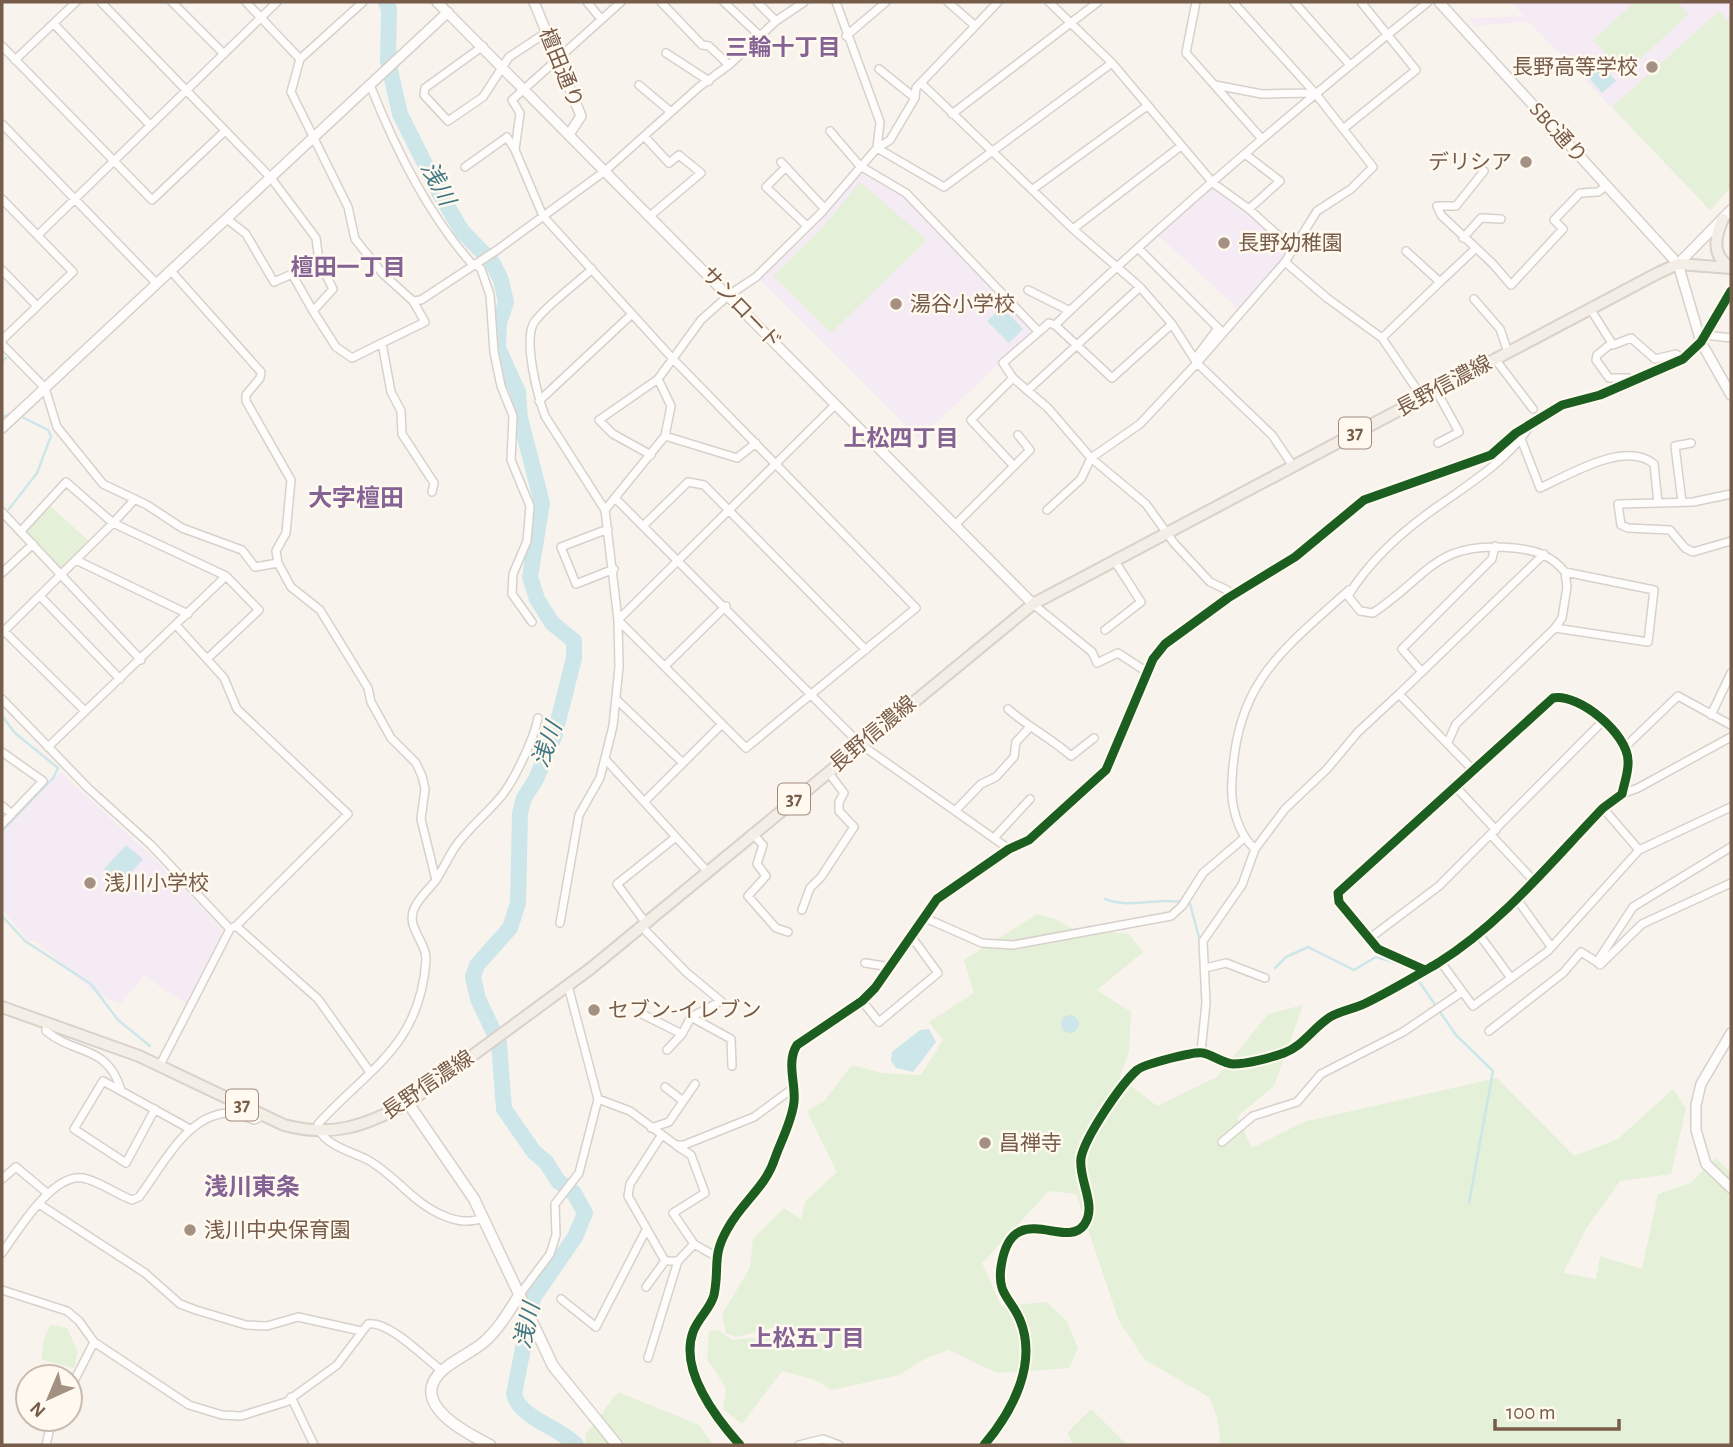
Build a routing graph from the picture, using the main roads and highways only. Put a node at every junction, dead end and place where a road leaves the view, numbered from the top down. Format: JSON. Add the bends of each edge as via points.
{"nodes":[{"id":1,"x":1723,"y":219,"type":"road end"},
{"id":2,"x":1731,"y":268,"type":"edge"},
{"id":3,"x":2,"y":1007,"type":"edge"},
{"id":4,"x":408,"y":1102,"type":"junction"},
{"id":5,"x":522,"y":1298,"type":"junction"},
{"id":6,"x":490,"y":1445,"type":"edge"},
{"id":7,"x":617,"y":1445,"type":"edge"}],
"edges":[{"from":1,"to":2,"type":"main road","via":[[1717,249],[1720,259]]},
{"from":2,"to":4,"type":"main road","name":"長野信濃線","number":"37","via":[[1678,264],[1033,604],[568,986]]},
{"from":3,"to":4,"type":"main road","name":"長野信濃線","number":"37","via":[[160,1065],[284,1125],[318,1131],[361,1126]]},
{"from":4,"to":5,"type":"main road","via":[[484,1218]]},
{"from":5,"to":6,"type":"main road","via":[[487,1340],[442,1371],[433,1388],[443,1417]]},
{"from":5,"to":7,"type":"main road","via":[[553,1366]]}]}
